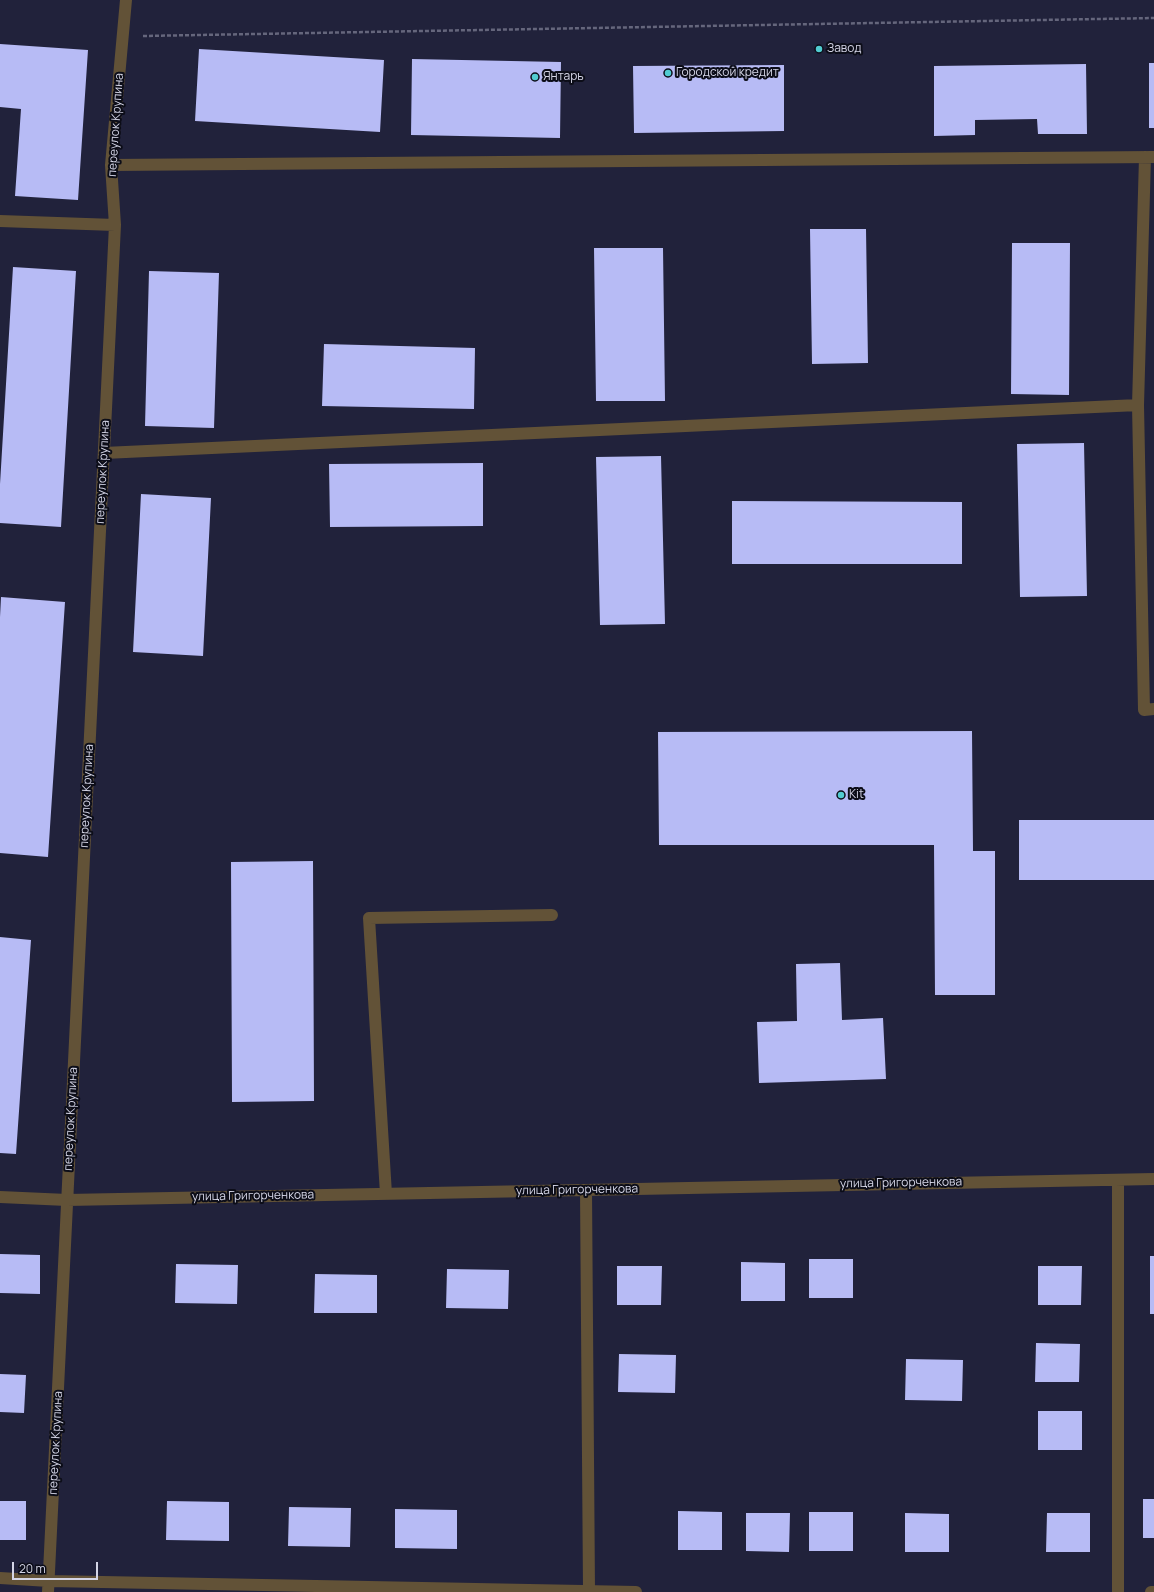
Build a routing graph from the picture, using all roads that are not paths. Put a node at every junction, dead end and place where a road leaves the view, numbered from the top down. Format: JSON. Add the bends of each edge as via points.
{"nodes":[{"id":1,"x":126,"y":0,"type":"edge"},
{"id":2,"x":1150,"y":157,"type":"edge"},
{"id":3,"x":111,"y":165,"type":"junction"},
{"id":4,"x":0,"y":221,"type":"edge"},
{"id":5,"x":115,"y":225,"type":"junction"},
{"id":6,"x":1138,"y":405,"type":"junction"},
{"id":7,"x":104,"y":453,"type":"junction"},
{"id":8,"x":1154,"y":710,"type":"edge"},
{"id":9,"x":552,"y":915,"type":"dead end"},
{"id":10,"x":1118,"y":1180,"type":"junction"},
{"id":11,"x":1154,"y":1180,"type":"edge"},
{"id":12,"x":586,"y":1190,"type":"junction"},
{"id":13,"x":386,"y":1194,"type":"junction"},
{"id":14,"x":0,"y":1198,"type":"edge"},
{"id":15,"x":68,"y":1200,"type":"junction"},
{"id":16,"x":0,"y":1578,"type":"edge"},
{"id":17,"x":49,"y":1586,"type":"edge"},
{"id":18,"x":589,"y":1591,"type":"edge"},
{"id":19,"x":636,"y":1592,"type":"edge"},
{"id":20,"x":1118,"y":1592,"type":"edge"},
{"id":21,"x":1151,"y":1592,"type":"edge"},
{"id":22,"x":1154,"y":1592,"type":"edge"}],
"edges":[{"from":1,"to":3,"type":"street","name":"переулок Крупина"},
{"from":2,"to":3,"type":"street"},
{"from":2,"to":6,"type":"street"},
{"from":3,"to":5,"type":"street","name":"переулок Крупина"},
{"from":4,"to":5,"type":"street"},
{"from":5,"to":7,"type":"street","name":"переулок Крупина"},
{"from":6,"to":7,"type":"street"},
{"from":6,"to":8,"type":"street","via":[[1144,710]]},
{"from":7,"to":15,"type":"street","name":"переулок Крупина"},
{"from":9,"to":13,"type":"street","via":[[369,918]]},
{"from":10,"to":11,"type":"street","name":"улица Григорченкова"},
{"from":10,"to":12,"type":"street","name":"улица Григорченкова"},
{"from":10,"to":20,"type":"street"},
{"from":12,"to":13,"type":"street","name":"улица Григорченкова"},
{"from":12,"to":18,"type":"street"},
{"from":13,"to":15,"type":"street","name":"улица Григорченкова"},
{"from":14,"to":15,"type":"street","name":"улица Григорченкова"},
{"from":15,"to":17,"type":"street","name":"переулок Крупина"},
{"from":16,"to":17,"type":"street"},
{"from":17,"to":18,"type":"street"},
{"from":18,"to":19,"type":"street"},
{"from":21,"to":22,"type":"street"}]}
